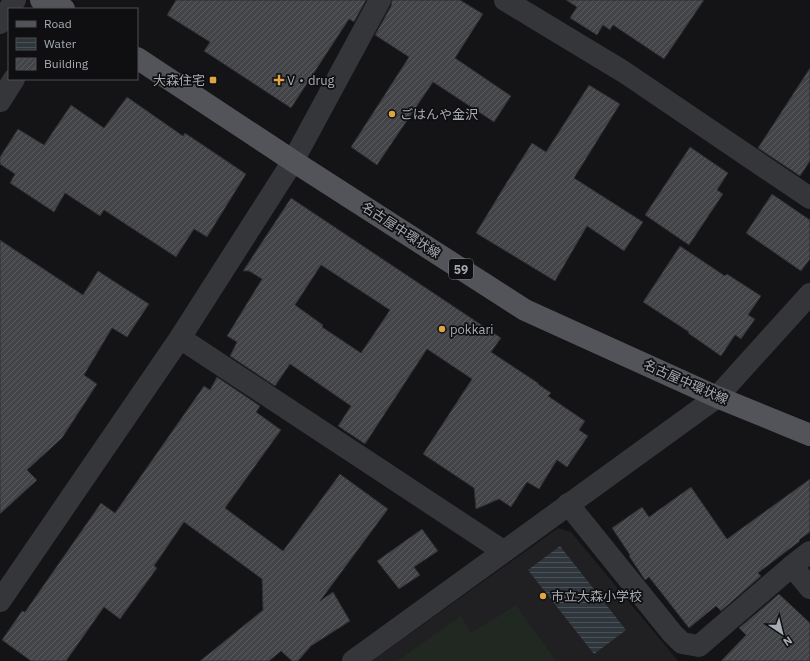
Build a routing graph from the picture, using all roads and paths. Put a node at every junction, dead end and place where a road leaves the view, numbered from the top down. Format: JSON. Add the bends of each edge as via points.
{"nodes":[{"id":1,"x":380,"y":0,"type":"edge"},
{"id":2,"x":505,"y":0,"type":"edge"},
{"id":3,"x":8,"y":11,"type":"edge"},
{"id":4,"x":0,"y":23,"type":"edge"},
{"id":5,"x":138,"y":59,"type":"edge"},
{"id":6,"x":13,"y":80,"type":"edge"},
{"id":7,"x":0,"y":101,"type":"edge"},
{"id":8,"x":293,"y":161,"type":"junction"},
{"id":9,"x":810,"y":198,"type":"edge"},
{"id":10,"x":810,"y":294,"type":"edge"},
{"id":11,"x":180,"y":338,"type":"junction"},
{"id":12,"x":717,"y":397,"type":"junction"},
{"id":13,"x":810,"y":435,"type":"edge"},
{"id":14,"x":568,"y":504,"type":"junction"},
{"id":15,"x":504,"y":551,"type":"junction"},
{"id":16,"x":810,"y":552,"type":"edge"},
{"id":17,"x":792,"y":566,"type":"junction"},
{"id":18,"x":810,"y":588,"type":"edge"},
{"id":19,"x":0,"y":601,"type":"edge"},
{"id":20,"x":353,"y":661,"type":"edge"}],
"edges":[{"from":1,"to":8,"type":"street"},
{"from":2,"to":9,"type":"street","via":[[624,72]]},
{"from":3,"to":4,"type":"street"},
{"from":5,"to":8,"type":"main road","name":"名古屋中環状線","number":"59"},
{"from":6,"to":7,"type":"street"},
{"from":8,"to":11,"type":"street"},
{"from":8,"to":12,"type":"main road","name":"名古屋中環状線","number":"59","via":[[525,310]]},
{"from":10,"to":12,"type":"street"},
{"from":11,"to":15,"type":"street"},
{"from":11,"to":19,"type":"street"},
{"from":12,"to":13,"type":"main road","name":"名古屋中環状線","number":"59"},
{"from":12,"to":14,"type":"street"},
{"from":14,"to":15,"type":"street"},
{"from":14,"to":17,"type":"street","via":[[682,643],[700,646]]},
{"from":15,"to":20,"type":"street"},
{"from":16,"to":17,"type":"street"},
{"from":17,"to":18,"type":"street"}]}
